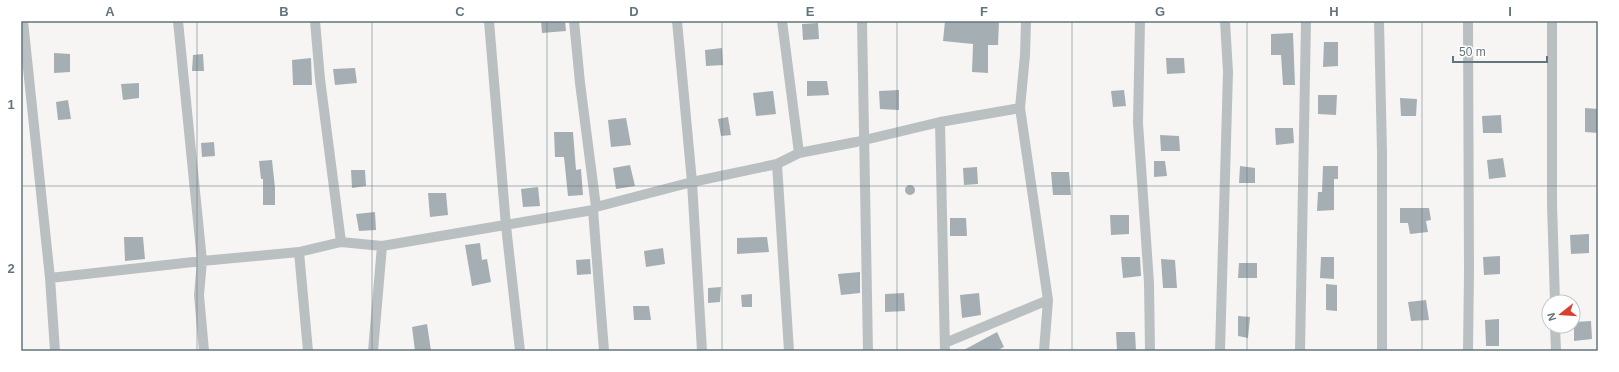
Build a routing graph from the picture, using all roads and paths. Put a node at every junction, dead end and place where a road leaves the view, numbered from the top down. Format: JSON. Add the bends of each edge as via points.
{"nodes":[{"id":1,"x":23,"y":21,"type":"edge"},
{"id":2,"x":178,"y":21,"type":"edge"},
{"id":3,"x":315,"y":21,"type":"edge"},
{"id":4,"x":489,"y":21,"type":"edge"},
{"id":5,"x":574,"y":21,"type":"edge"},
{"id":6,"x":677,"y":21,"type":"edge"},
{"id":7,"x":782,"y":21,"type":"edge"},
{"id":8,"x":862,"y":21,"type":"edge"},
{"id":9,"x":1026,"y":21,"type":"edge"},
{"id":10,"x":1140,"y":21,"type":"edge"},
{"id":11,"x":1225,"y":21,"type":"edge"},
{"id":12,"x":1306,"y":21,"type":"edge"},
{"id":13,"x":1379,"y":21,"type":"edge"},
{"id":14,"x":1468,"y":21,"type":"edge"},
{"id":15,"x":1552,"y":21,"type":"edge"},
{"id":16,"x":1020,"y":108,"type":"junction"},
{"id":17,"x":940,"y":122,"type":"junction"},
{"id":18,"x":864,"y":140,"type":"junction"},
{"id":19,"x":799,"y":154,"type":"junction"},
{"id":20,"x":778,"y":164,"type":"junction"},
{"id":21,"x":692,"y":182,"type":"junction"},
{"id":22,"x":594,"y":208,"type":"junction"},
{"id":23,"x":506,"y":226,"type":"junction"},
{"id":24,"x":341,"y":242,"type":"junction"},
{"id":25,"x":382,"y":246,"type":"junction"},
{"id":26,"x":299,"y":252,"type":"junction"},
{"id":27,"x":202,"y":261,"type":"junction"},
{"id":28,"x":50,"y":278,"type":"junction"},
{"id":29,"x":1555,"y":294,"type":"edge"},
{"id":30,"x":1048,"y":300,"type":"junction"},
{"id":31,"x":1555,"y":334,"type":"edge"},
{"id":32,"x":945,"y":347,"type":"edge"},
{"id":33,"x":55,"y":351,"type":"edge"},
{"id":34,"x":204,"y":351,"type":"edge"},
{"id":35,"x":308,"y":351,"type":"edge"},
{"id":36,"x":373,"y":351,"type":"edge"},
{"id":37,"x":520,"y":351,"type":"edge"},
{"id":38,"x":604,"y":351,"type":"edge"},
{"id":39,"x":702,"y":351,"type":"edge"},
{"id":40,"x":789,"y":351,"type":"edge"},
{"id":41,"x":868,"y":351,"type":"edge"},
{"id":42,"x":1044,"y":351,"type":"edge"},
{"id":43,"x":1150,"y":351,"type":"edge"},
{"id":44,"x":1220,"y":351,"type":"edge"},
{"id":45,"x":1300,"y":351,"type":"edge"},
{"id":46,"x":1382,"y":351,"type":"edge"},
{"id":47,"x":1468,"y":351,"type":"edge"},
{"id":48,"x":1556,"y":351,"type":"edge"}],
"edges":[{"from":1,"to":28,"type":"street"},
{"from":2,"to":27,"type":"street"},
{"from":3,"to":24,"type":"street"},
{"from":4,"to":23,"type":"street"},
{"from":5,"to":22,"type":"street"},
{"from":6,"to":21,"type":"street"},
{"from":7,"to":19,"type":"street"},
{"from":8,"to":18,"type":"street"},
{"from":9,"to":16,"type":"street"},
{"from":10,"to":43,"type":"street","via":[[1138,123],[1149,283]]},
{"from":11,"to":44,"type":"street","via":[[1228,72]]},
{"from":12,"to":45,"type":"street"},
{"from":13,"to":46,"type":"street"},
{"from":14,"to":47,"type":"street"},
{"from":15,"to":29,"type":"street"},
{"from":16,"to":17,"type":"street"},
{"from":16,"to":30,"type":"street"},
{"from":17,"to":18,"type":"street"},
{"from":17,"to":32,"type":"street"},
{"from":18,"to":19,"type":"street"},
{"from":18,"to":41,"type":"street"},
{"from":19,"to":20,"type":"street"},
{"from":20,"to":21,"type":"street"},
{"from":20,"to":40,"type":"street"},
{"from":21,"to":22,"type":"street"},
{"from":21,"to":39,"type":"street"},
{"from":22,"to":23,"type":"street"},
{"from":22,"to":38,"type":"street"},
{"from":23,"to":25,"type":"street"},
{"from":23,"to":37,"type":"street"},
{"from":24,"to":25,"type":"street"},
{"from":24,"to":26,"type":"street"},
{"from":25,"to":36,"type":"street"},
{"from":26,"to":27,"type":"street"},
{"from":26,"to":35,"type":"street"},
{"from":27,"to":28,"type":"street"},
{"from":27,"to":34,"type":"street","via":[[199,294]]},
{"from":28,"to":33,"type":"street"},
{"from":30,"to":32,"type":"street"},
{"from":30,"to":42,"type":"street"},
{"from":31,"to":48,"type":"street"}]}
